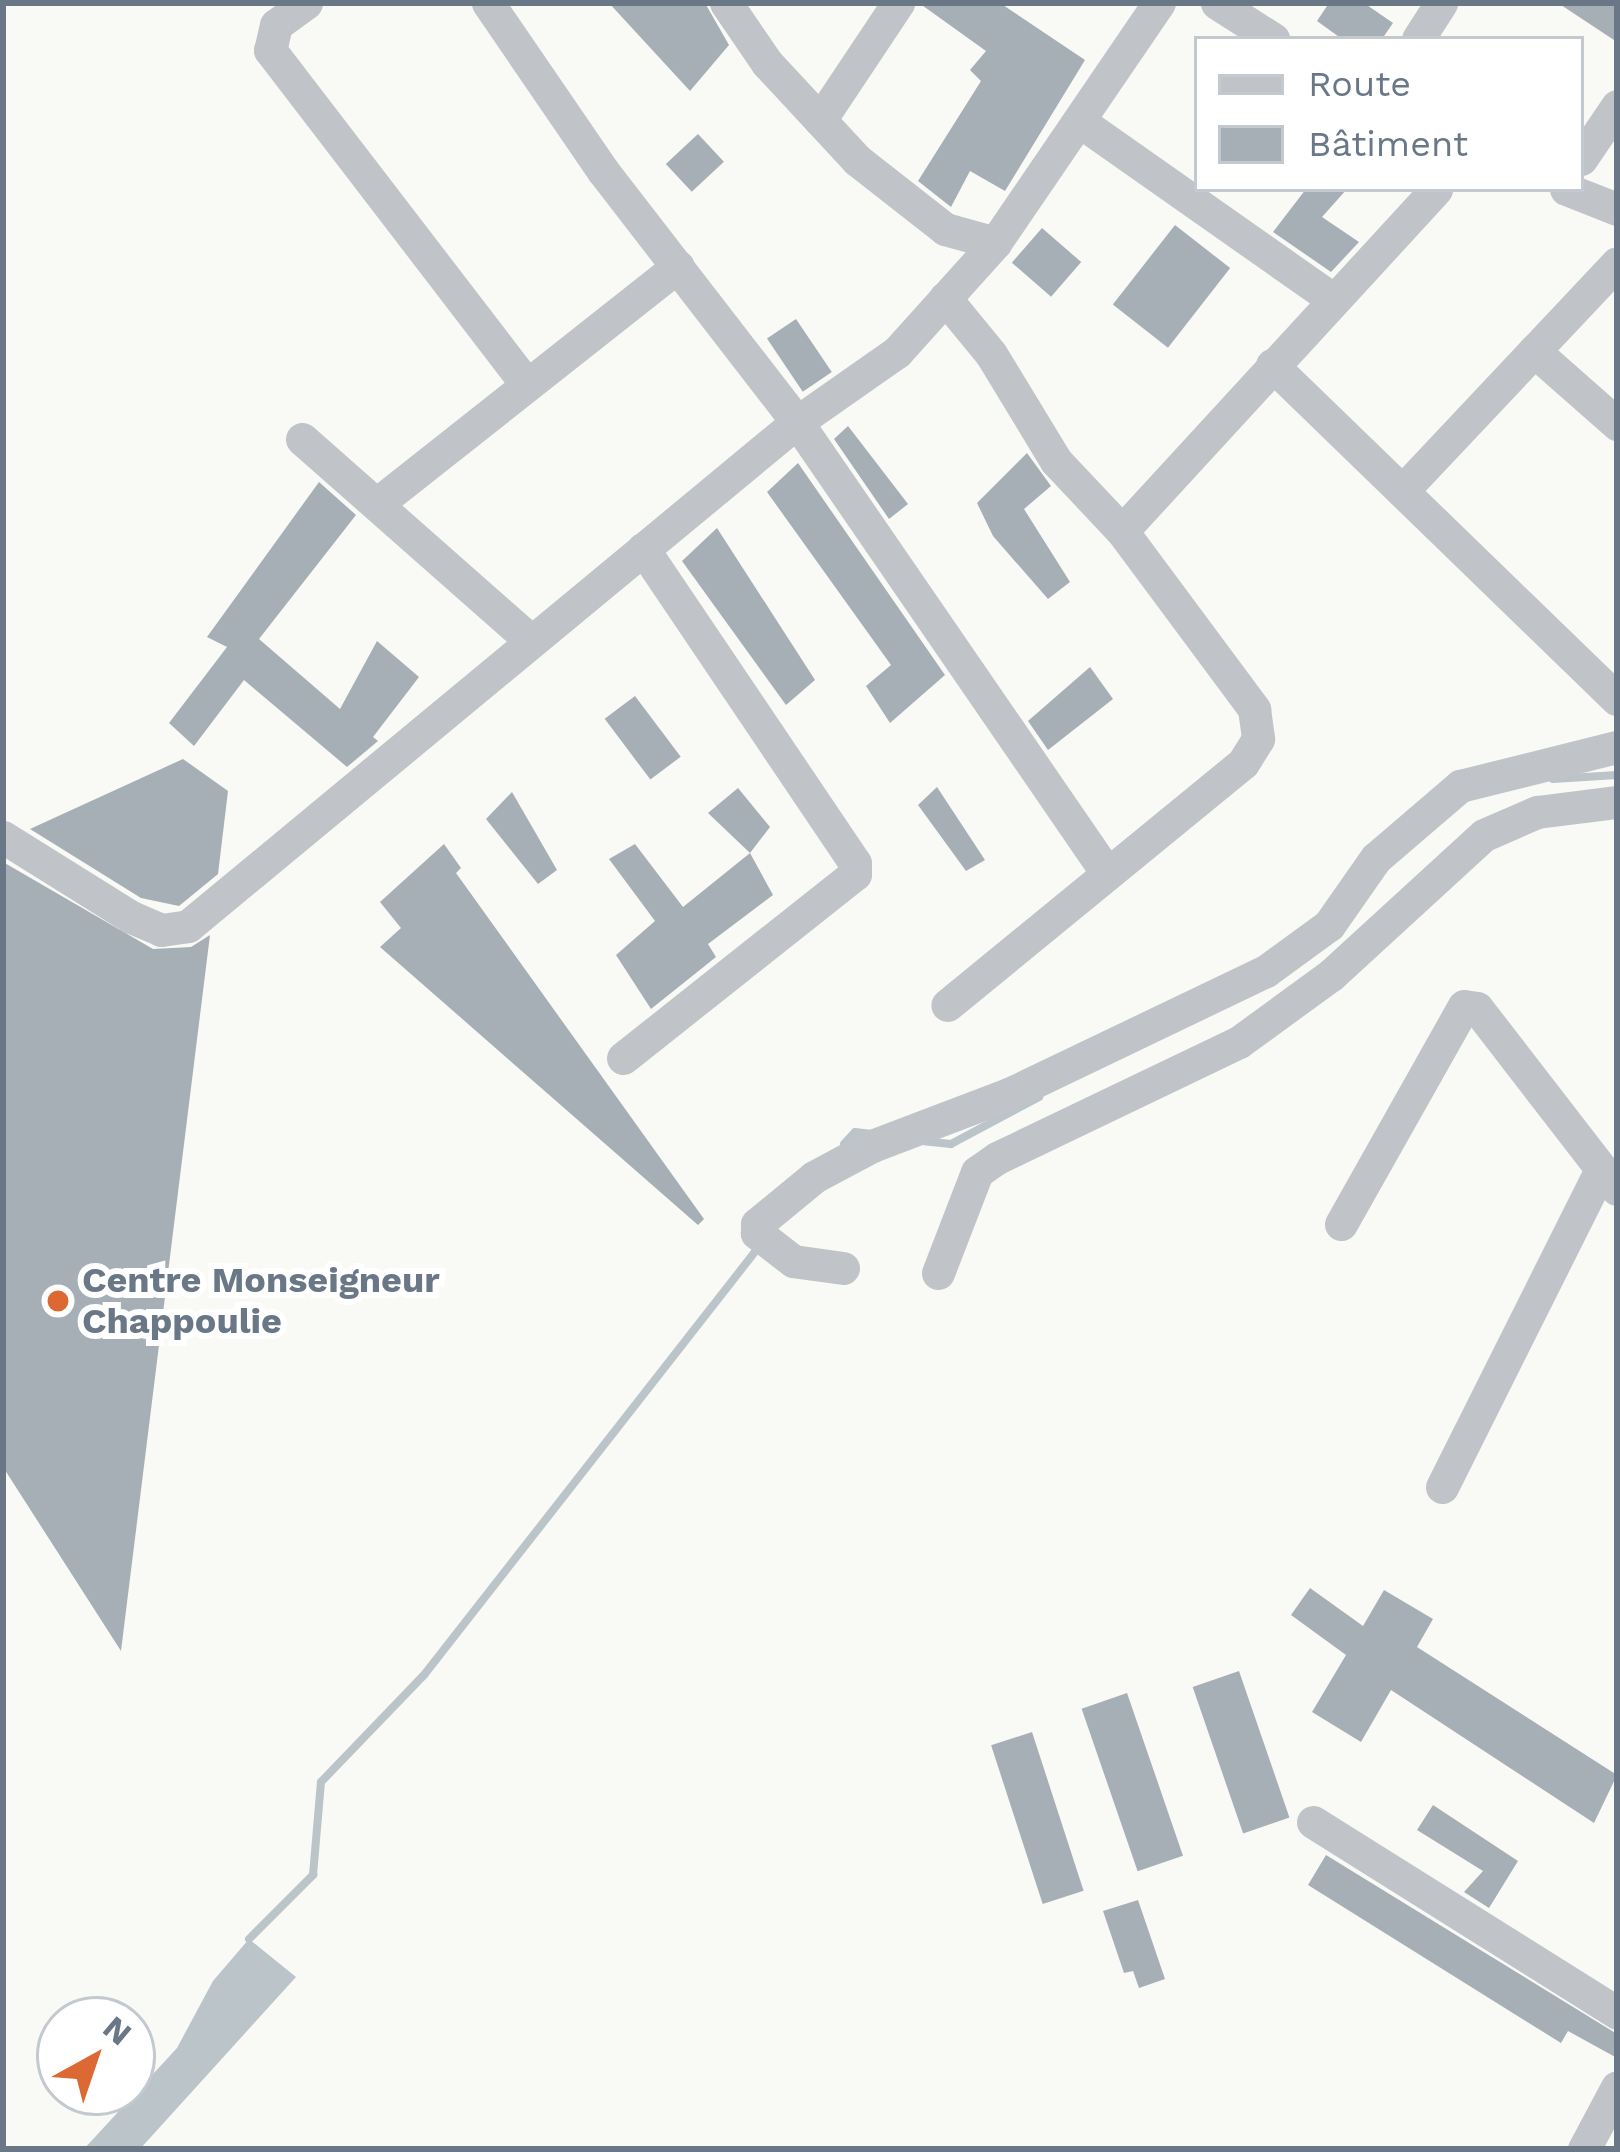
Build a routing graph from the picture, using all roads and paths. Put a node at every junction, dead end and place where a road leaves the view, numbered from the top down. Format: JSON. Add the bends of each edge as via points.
{"nodes":[{"id":1,"x":305,"y":3,"type":"edge"},
{"id":2,"x":488,"y":3,"type":"edge"},
{"id":3,"x":726,"y":3,"type":"edge"},
{"id":4,"x":898,"y":3,"type":"edge"},
{"id":5,"x":1159,"y":3,"type":"edge"},
{"id":6,"x":1217,"y":3,"type":"edge"},
{"id":7,"x":1441,"y":3,"type":"edge"},
{"id":8,"x":1268,"y":36,"type":"edge"},
{"id":9,"x":1420,"y":36,"type":"edge"},
{"id":10,"x":1617,"y":106,"type":"edge"},
{"id":11,"x":820,"y":120,"type":"junction"},
{"id":12,"x":1082,"y":123,"type":"junction"},
{"id":13,"x":1584,"y":155,"type":"edge"},
{"id":14,"x":1433,"y":192,"type":"edge"},
{"id":15,"x":1574,"y":192,"type":"edge"},
{"id":16,"x":1617,"y":209,"type":"edge"},
{"id":17,"x":995,"y":243,"type":"junction"},
{"id":18,"x":1617,"y":262,"type":"edge"},
{"id":19,"x":678,"y":266,"type":"junction"},
{"id":20,"x":945,"y":298,"type":"junction"},
{"id":21,"x":1334,"y":300,"type":"junction"},
{"id":22,"x":1534,"y":350,"type":"junction"},
{"id":23,"x":1272,"y":365,"type":"junction"},
{"id":24,"x":527,"y":386,"type":"junction"},
{"id":25,"x":797,"y":422,"type":"junction"},
{"id":26,"x":1617,"y":424,"type":"edge"},
{"id":27,"x":302,"y":439,"type":"dead end"},
{"id":28,"x":1405,"y":488,"type":"junction"},
{"id":29,"x":378,"y":503,"type":"junction"},
{"id":30,"x":1122,"y":531,"type":"junction"},
{"id":31,"x":643,"y":549,"type":"junction"},
{"id":32,"x":531,"y":641,"type":"junction"},
{"id":33,"x":1617,"y":699,"type":"edge"},
{"id":34,"x":1617,"y":747,"type":"edge"},
{"id":35,"x":1617,"y":802,"type":"edge"},
{"id":36,"x":3,"y":837,"type":"edge"},
{"id":37,"x":1107,"y":873,"type":"junction"},
{"id":38,"x":947,"y":1005,"type":"dead end"},
{"id":39,"x":623,"y":1058,"type":"dead end"},
{"id":40,"x":1609,"y":1179,"type":"edge"},
{"id":41,"x":1341,"y":1224,"type":"dead end"},
{"id":42,"x":843,"y":1268,"type":"dead end"},
{"id":43,"x":938,"y":1273,"type":"dead end"},
{"id":44,"x":1442,"y":1487,"type":"dead end"},
{"id":45,"x":1313,"y":1822,"type":"dead end"},
{"id":46,"x":1617,"y":2013,"type":"edge"},
{"id":47,"x":1617,"y":2086,"type":"edge"},
{"id":48,"x":1584,"y":2149,"type":"edge"}],
"edges":[{"from":1,"to":24,"type":"street","via":[[276,26],[270,50]]},
{"from":2,"to":19,"type":"street"},
{"from":3,"to":11,"type":"street"},
{"from":4,"to":11,"type":"street"},
{"from":5,"to":12,"type":"street"},
{"from":6,"to":8,"type":"street"},
{"from":7,"to":9,"type":"street"},
{"from":10,"to":13,"type":"street"},
{"from":11,"to":17,"type":"street","via":[[944,229]]},
{"from":12,"to":17,"type":"street"},
{"from":12,"to":21,"type":"street"},
{"from":14,"to":21,"type":"street"},
{"from":15,"to":16,"type":"street"},
{"from":17,"to":20,"type":"street"},
{"from":18,"to":22,"type":"street"},
{"from":19,"to":24,"type":"street"},
{"from":19,"to":25,"type":"street"},
{"from":20,"to":25,"type":"street","via":[[897,352]]},
{"from":20,"to":30,"type":"street","via":[[991,353],[1056,461]]},
{"from":21,"to":23,"type":"street"},
{"from":22,"to":26,"type":"street"},
{"from":22,"to":28,"type":"street"},
{"from":23,"to":28,"type":"street"},
{"from":23,"to":30,"type":"street"},
{"from":24,"to":29,"type":"street"},
{"from":25,"to":31,"type":"street"},
{"from":25,"to":37,"type":"street"},
{"from":27,"to":29,"type":"street"},
{"from":28,"to":33,"type":"street"},
{"from":29,"to":32,"type":"street"},
{"from":30,"to":37,"type":"street","via":[[1254,709],[1258,739],[1243,763]]},
{"from":31,"to":32,"type":"street"},
{"from":31,"to":39,"type":"street","via":[[855,863],[855,874]]},
{"from":32,"to":36,"type":"street","via":[[188,926],[161,930],[131,917]]},
{"from":34,"to":42,"type":"street","via":[[1460,786],[1388,846],[1329,925],[1267,971],[1009,1094],[872,1146],[814,1177],[757,1224],[757,1233],[793,1261]]},
{"from":35,"to":43,"type":"street","via":[[1537,812],[1484,835],[1331,975],[1239,1042],[997,1157],[977,1172]]},
{"from":37,"to":38,"type":"street"},
{"from":40,"to":41,"type":"street","via":[[1477,1008],[1464,1006]]},
{"from":40,"to":44,"type":"street"},
{"from":45,"to":46,"type":"street"},
{"from":47,"to":48,"type":"street"}]}
